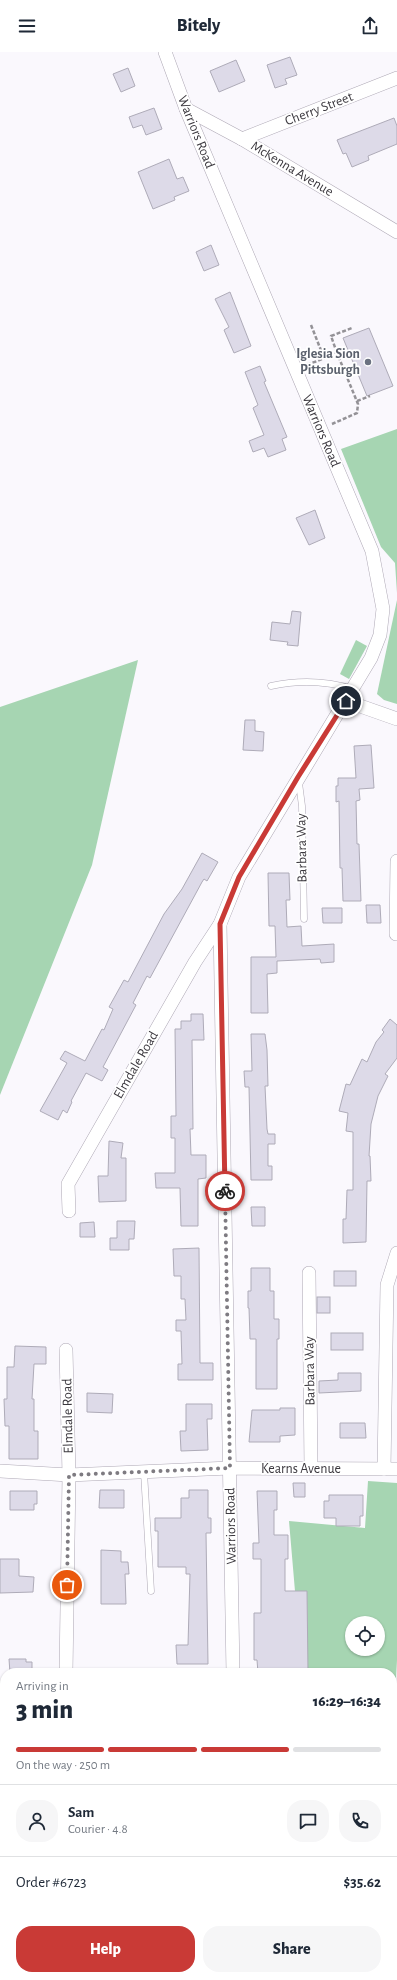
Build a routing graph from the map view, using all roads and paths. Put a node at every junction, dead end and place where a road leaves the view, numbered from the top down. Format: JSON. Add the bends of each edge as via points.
{"nodes":[{"id":1,"x":165,"y":52,"type":"edge"},
{"id":2,"x":397,"y":78,"type":"edge"},
{"id":3,"x":186,"y":109,"type":"junction"},
{"id":4,"x":242,"y":139,"type":"junction"},
{"id":5,"x":397,"y":232,"type":"edge"},
{"id":6,"x":311,"y":325,"type":"dead end"},
{"id":7,"x":352,"y":328,"type":"dead end"},
{"id":8,"x":337,"y":353,"type":"junction"},
{"id":9,"x":324,"y":358,"type":"junction"},
{"id":10,"x":296,"y":370,"type":"junction"},
{"id":11,"x":370,"y":396,"type":"dead end"},
{"id":12,"x":357,"y":401,"type":"junction"},
{"id":13,"x":321,"y":429,"type":"junction"},
{"id":14,"x":271,"y":686,"type":"dead end"},
{"id":15,"x":353,"y":689,"type":"junction"},
{"id":16,"x":346,"y":701,"type":"junction"},
{"id":17,"x":397,"y":719,"type":"edge"},
{"id":18,"x":298,"y":777,"type":"junction"},
{"id":19,"x":397,"y":861,"type":"edge"},
{"id":20,"x":304,"y":919,"type":"dead end"},
{"id":21,"x":220,"y":924,"type":"junction"},
{"id":22,"x":396,"y":934,"type":"dead end"},
{"id":23,"x":68,"y":1211,"type":"dead end"},
{"id":24,"x":397,"y":1254,"type":"edge"},
{"id":25,"x":309,"y":1273,"type":"dead end"},
{"id":26,"x":66,"y":1350,"type":"dead end"},
{"id":27,"x":230,"y":1468,"type":"junction"},
{"id":28,"x":311,"y":1469,"type":"junction"},
{"id":29,"x":391,"y":1469,"type":"edge"},
{"id":30,"x":0,"y":1471,"type":"edge"},
{"id":31,"x":144,"y":1472,"type":"junction"},
{"id":32,"x":69,"y":1475,"type":"junction"},
{"id":33,"x":151,"y":1591,"type":"dead end"},
{"id":34,"x":66,"y":1668,"type":"edge"},
{"id":35,"x":233,"y":1668,"type":"edge"}],
"edges":[{"from":1,"to":3,"type":"street","name":"Warriors Road"},
{"from":2,"to":4,"type":"street","name":"Cherry Street"},
{"from":3,"to":4,"type":"street","name":"McKenna Avenue"},
{"from":3,"to":10,"type":"street","name":"Warriors Road"},
{"from":4,"to":5,"type":"street","name":"McKenna Avenue"},
{"from":6,"to":9,"type":"path"},
{"from":7,"to":8,"type":"path","via":[[331,336]]},
{"from":8,"to":9,"type":"path"},
{"from":8,"to":12,"type":"path"},
{"from":9,"to":10,"type":"path"},
{"from":10,"to":13,"type":"street","name":"Warriors Road"},
{"from":11,"to":12,"type":"path"},
{"from":12,"to":13,"type":"path","via":[[357,413]]},
{"from":13,"to":15,"type":"street","name":"Warriors Road","via":[[372,551],[383,609],[380,635],[371,658]]},
{"from":14,"to":15,"type":"lane","via":[[289,682],[336,684]]},
{"from":15,"to":16,"type":"street","name":"Warriors Road"},
{"from":16,"to":17,"type":"street"},
{"from":16,"to":18,"type":"street","name":"Warriors Road"},
{"from":18,"to":20,"type":"lane","name":"Barbara Way","via":[[302,806]]},
{"from":18,"to":21,"type":"street","name":"Warriors Road","via":[[239,877]]},
{"from":19,"to":22,"type":"street"},
{"from":21,"to":23,"type":"street","name":"Elmdale Road","via":[[195,962],[68,1184]]},
{"from":21,"to":27,"type":"street","name":"Warriors Road"},
{"from":24,"to":29,"type":"street","name":"Kearns Avenue","via":[[387,1285]]},
{"from":25,"to":28,"type":"street","name":"Barbara Way"},
{"from":26,"to":32,"type":"street","name":"Elmdale Road"},
{"from":27,"to":28,"type":"street","name":"Kearns Avenue"},
{"from":27,"to":31,"type":"street","name":"Kearns Avenue"},
{"from":27,"to":35,"type":"street","name":"Warriors Road"},
{"from":28,"to":29,"type":"street","name":"Kearns Avenue"},
{"from":30,"to":32,"type":"street","name":"Kearns Avenue"},
{"from":31,"to":32,"type":"street","name":"Kearns Avenue"},
{"from":31,"to":33,"type":"lane"},
{"from":32,"to":34,"type":"street","name":"Elmdale Road"}]}
